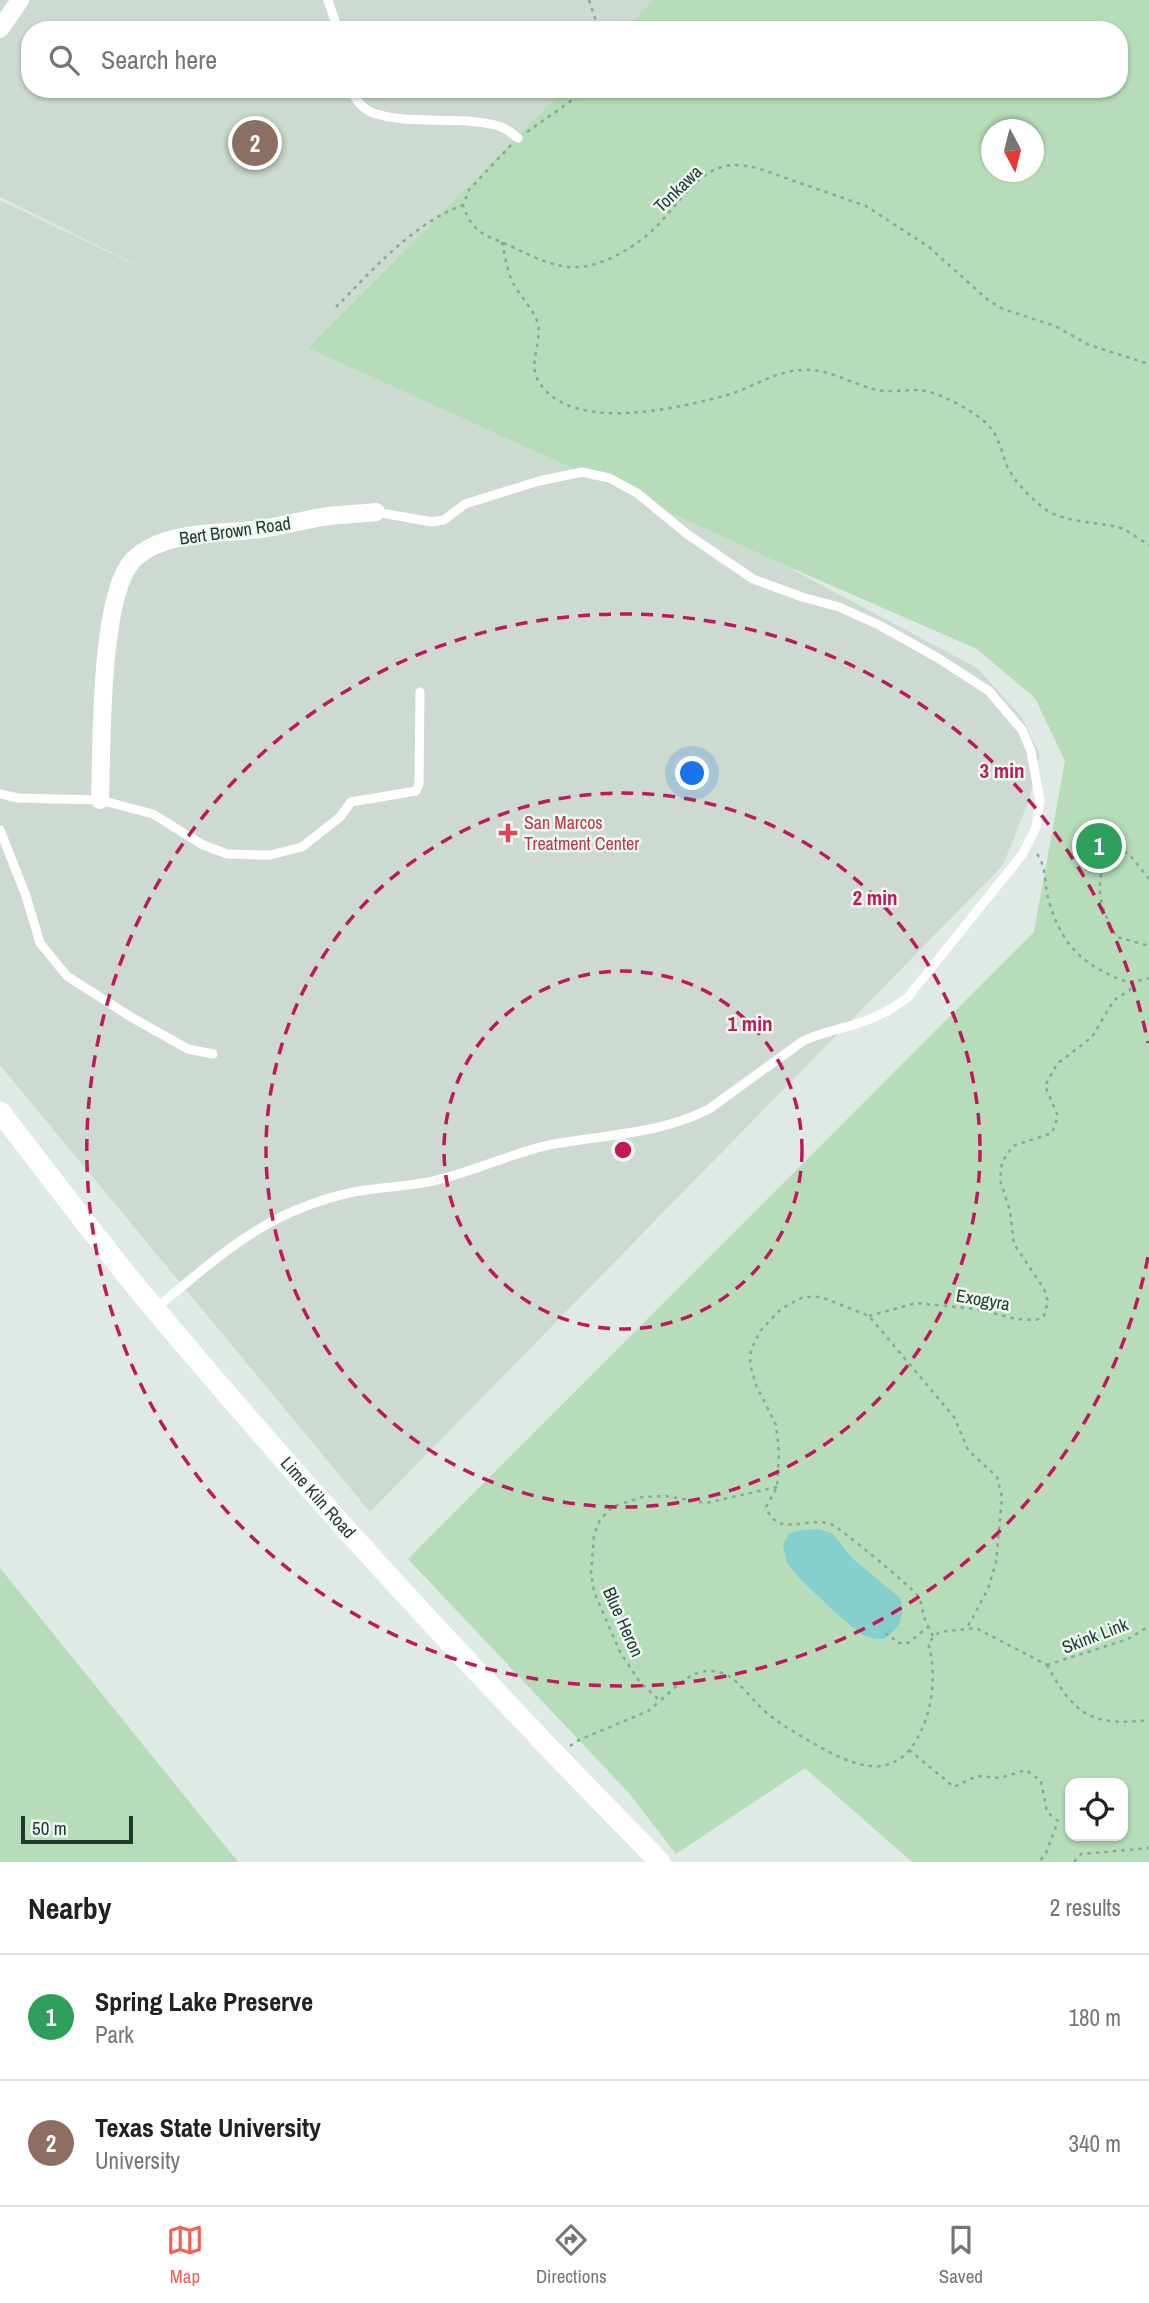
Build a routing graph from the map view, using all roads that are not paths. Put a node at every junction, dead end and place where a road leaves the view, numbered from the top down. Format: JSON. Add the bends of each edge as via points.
{"nodes":[{"id":1,"x":20,"y":0,"type":"edge"},
{"id":2,"x":328,"y":0,"type":"edge"},
{"id":3,"x":335,"y":21,"type":"edge"},
{"id":4,"x":0,"y":29,"type":"edge"},
{"id":5,"x":355,"y":98,"type":"edge"},
{"id":6,"x":518,"y":138,"type":"road end"},
{"id":7,"x":376,"y":512,"type":"joint"},
{"id":8,"x":419,"y":692,"type":"dead end"},
{"id":9,"x":0,"y":794,"type":"edge"},
{"id":10,"x":100,"y":800,"type":"junction"},
{"id":11,"x":0,"y":830,"type":"edge"},
{"id":12,"x":213,"y":1054,"type":"dead end"},
{"id":13,"x":0,"y":1112,"type":"edge"},
{"id":14,"x":155,"y":1309,"type":"junction"},
{"id":15,"x":660,"y":1862,"type":"edge"}],
"edges":[{"from":1,"to":4,"type":"street"},
{"from":2,"to":3,"type":"lane"},
{"from":5,"to":6,"type":"lane","via":[[370,112],[482,123],[503,127]]},
{"from":7,"to":10,"type":"street","name":"Bert Brown Road","via":[[192,535],[164,541],[134,559],[125,571],[108,637]]},
{"from":7,"to":14,"type":"lane","via":[[444,520],[465,504],[582,472],[624,485],[753,579],[879,625],[989,691],[1022,730],[1035,765],[1040,801],[1036,827],[1026,848],[907,998],[864,1022],[803,1041],[709,1109],[626,1133],[534,1149],[426,1182],[352,1192],[292,1211],[244,1237]]},
{"from":8,"to":10,"type":"lane","via":[[416,791],[351,802],[340,817],[302,847],[270,855],[227,854],[201,844],[153,814]]},
{"from":9,"to":10,"type":"lane"},
{"from":11,"to":12,"type":"lane","via":[[40,943],[67,976],[188,1049]]},
{"from":13,"to":14,"type":"street","name":"Lime Kiln Road"},
{"from":14,"to":15,"type":"street","name":"Lime Kiln Road","via":[[362,1548]]}]}
